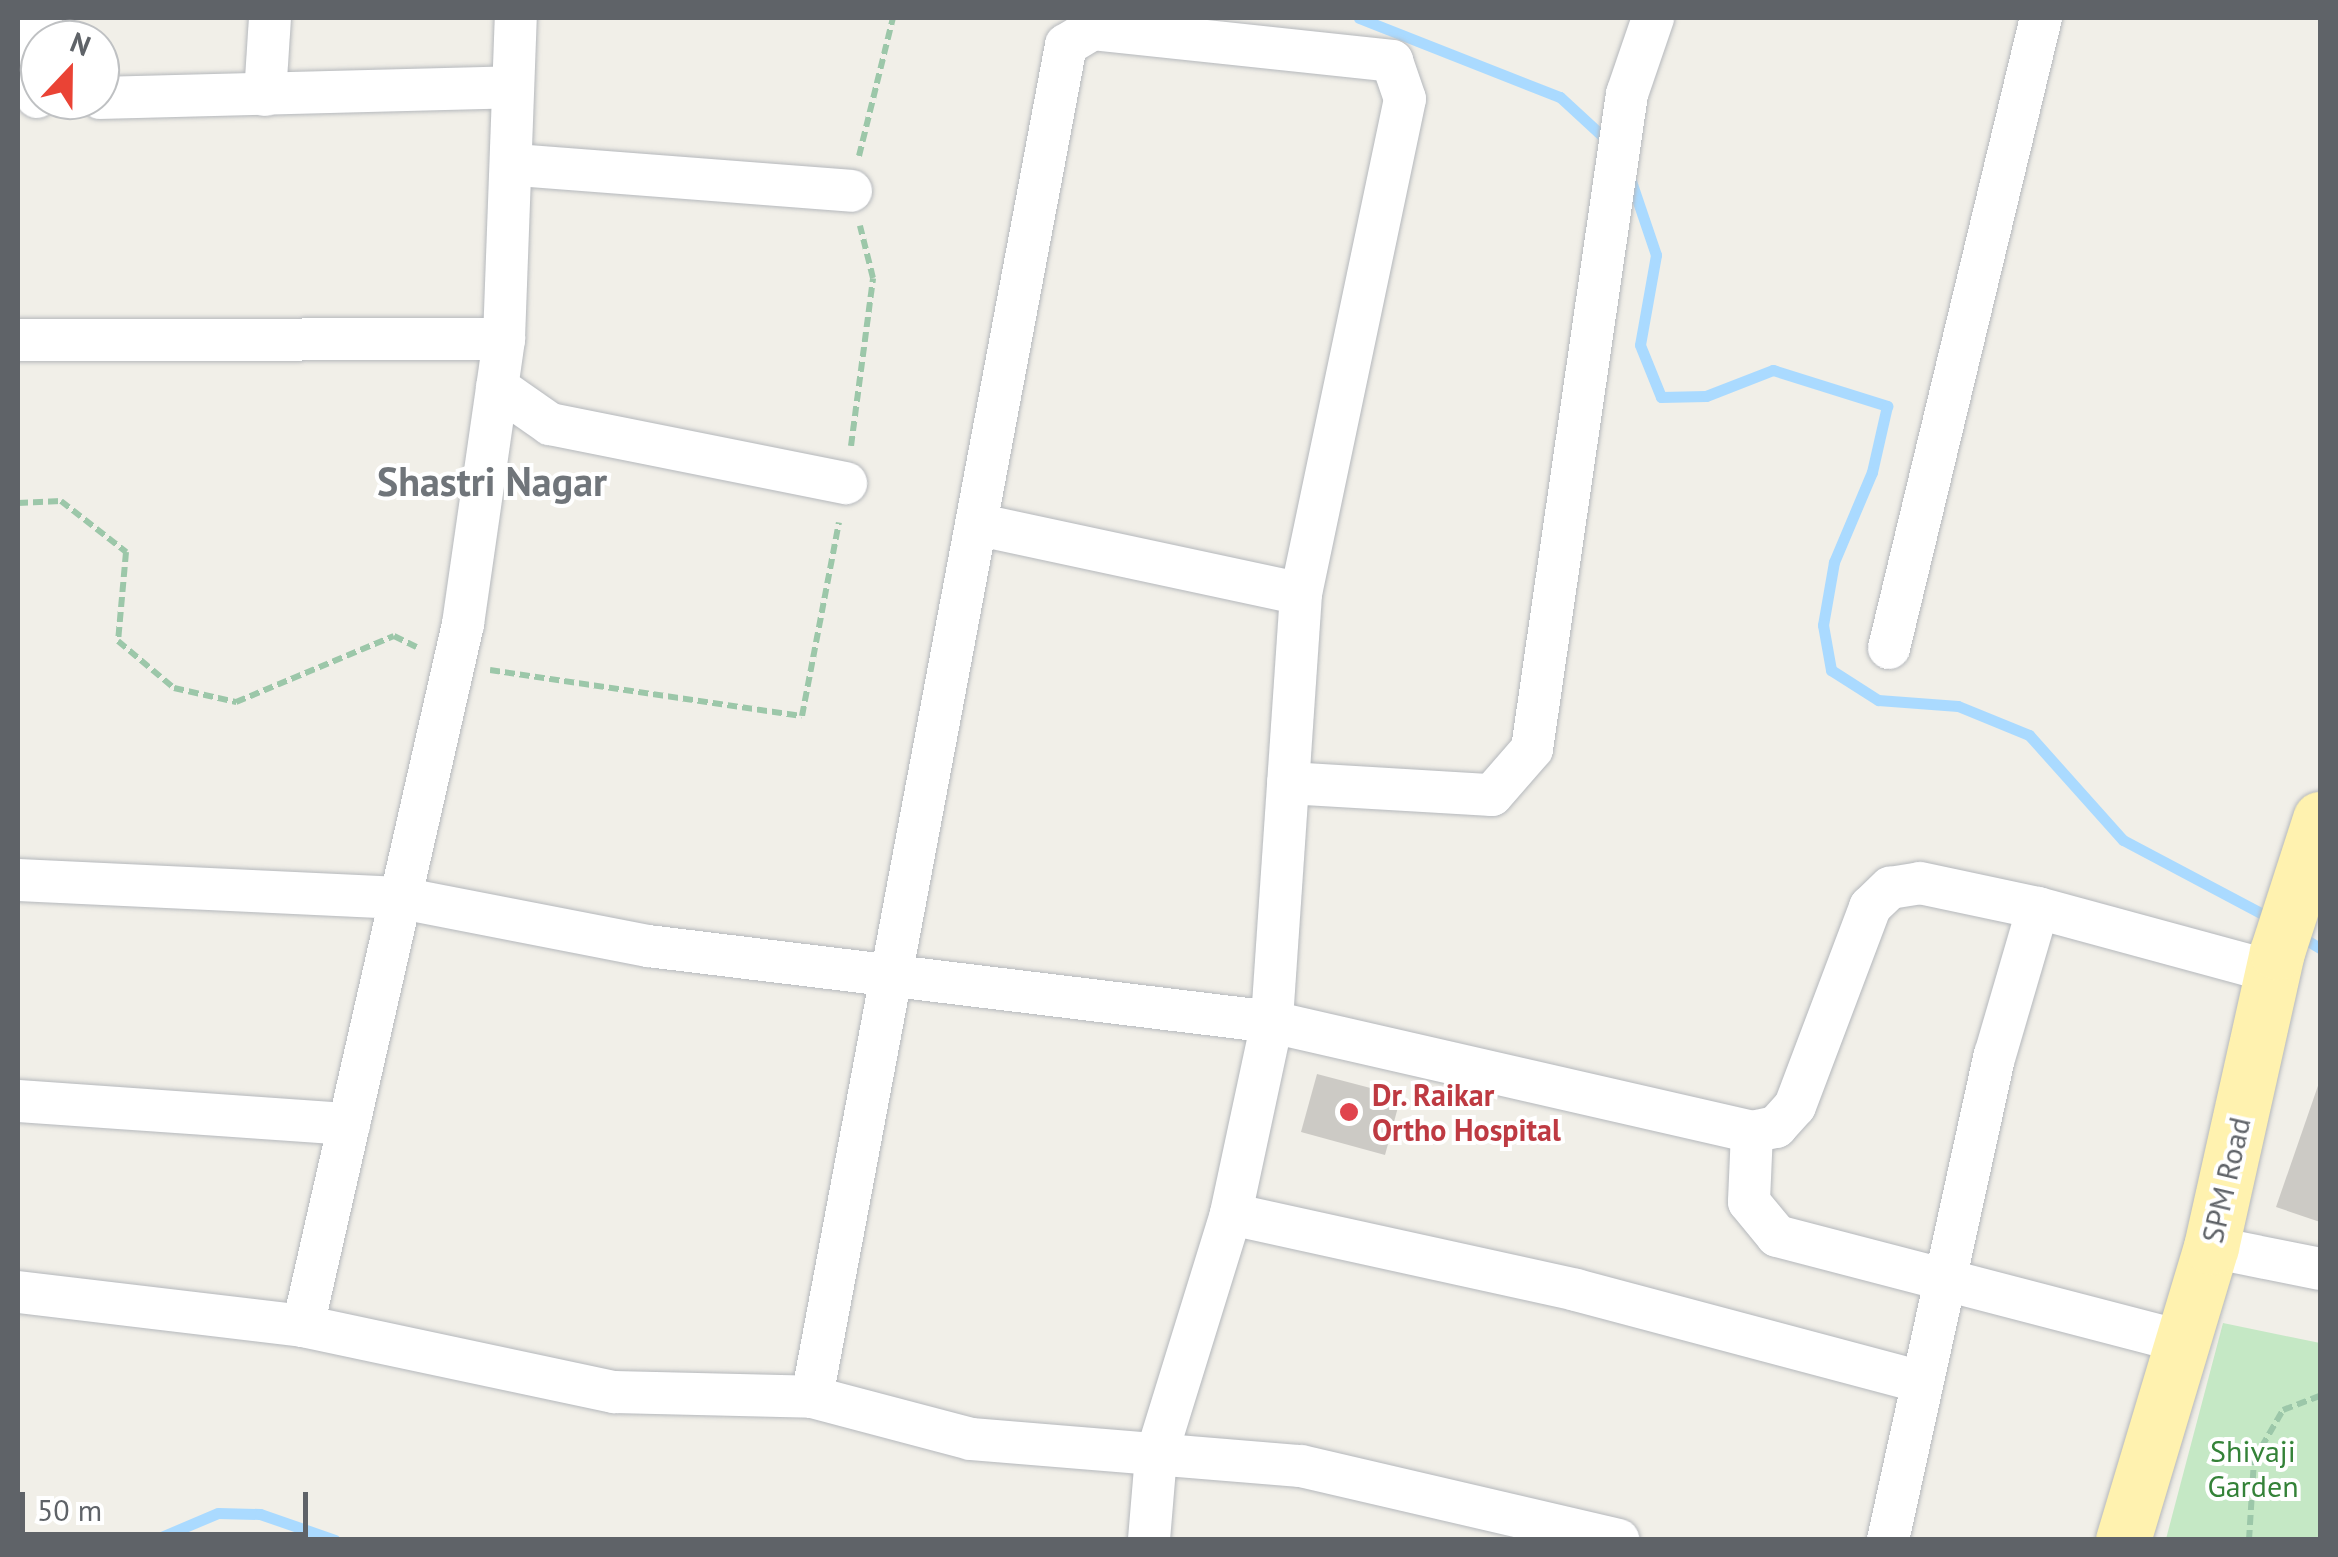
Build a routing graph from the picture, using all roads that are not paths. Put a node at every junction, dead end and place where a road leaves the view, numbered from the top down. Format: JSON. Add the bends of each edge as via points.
{"nodes":[{"id":1,"x":270,"y":18,"type":"edge"},
{"id":2,"x":516,"y":18,"type":"edge"},
{"id":3,"x":1653,"y":18,"type":"edge"},
{"id":4,"x":2040,"y":18,"type":"edge"},
{"id":5,"x":511,"y":87,"type":"junction"},
{"id":6,"x":265,"y":95,"type":"junction"},
{"id":7,"x":120,"y":98,"type":"edge"},
{"id":8,"x":516,"y":165,"type":"junction"},
{"id":9,"x":851,"y":192,"type":"road end"},
{"id":10,"x":504,"y":339,"type":"junction"},
{"id":11,"x":18,"y":340,"type":"edge"},
{"id":12,"x":497,"y":387,"type":"junction"},
{"id":13,"x":846,"y":482,"type":"road end"},
{"id":14,"x":980,"y":525,"type":"junction"},
{"id":15,"x":1302,"y":594,"type":"junction"},
{"id":16,"x":1889,"y":648,"type":"dead end"},
{"id":17,"x":1288,"y":783,"type":"junction"},
{"id":18,"x":2320,"y":819,"type":"edge"},
{"id":19,"x":18,"y":880,"type":"edge"},
{"id":20,"x":400,"y":898,"type":"junction"},
{"id":21,"x":2038,"y":908,"type":"junction"},
{"id":22,"x":2275,"y":962,"type":"junction"},
{"id":23,"x":896,"y":981,"type":"junction"},
{"id":24,"x":1272,"y":1022,"type":"junction"},
{"id":25,"x":18,"y":1102,"type":"edge"},
{"id":26,"x":350,"y":1124,"type":"junction"},
{"id":27,"x":1752,"y":1132,"type":"junction"},
{"id":28,"x":1231,"y":1214,"type":"junction"},
{"id":29,"x":2211,"y":1247,"type":"junction"},
{"id":30,"x":2320,"y":1270,"type":"edge"},
{"id":31,"x":1944,"y":1280,"type":"junction"},
{"id":32,"x":18,"y":1292,"type":"edge"},
{"id":33,"x":304,"y":1326,"type":"junction"},
{"id":34,"x":2183,"y":1342,"type":"junction"},
{"id":35,"x":1920,"y":1382,"type":"junction"},
{"id":36,"x":812,"y":1397,"type":"junction"},
{"id":37,"x":1156,"y":1456,"type":"junction"},
{"id":38,"x":1148,"y":1540,"type":"edge"},
{"id":39,"x":1618,"y":1540,"type":"edge"},
{"id":40,"x":1888,"y":1540,"type":"edge"},
{"id":41,"x":2123,"y":1540,"type":"edge"}],
"edges":[{"from":1,"to":6,"type":"street"},
{"from":2,"to":5,"type":"street"},
{"from":3,"to":17,"type":"street","via":[[1627,94],[1532,749],[1492,794]]},
{"from":4,"to":16,"type":"street"},
{"from":5,"to":6,"type":"street"},
{"from":5,"to":8,"type":"street"},
{"from":6,"to":7,"type":"street"},
{"from":8,"to":9,"type":"street"},
{"from":8,"to":10,"type":"street"},
{"from":10,"to":11,"type":"street"},
{"from":10,"to":12,"type":"street"},
{"from":12,"to":13,"type":"street","via":[[550,424]]},
{"from":12,"to":20,"type":"street","via":[[454,665]]},
{"from":14,"to":15,"type":"street"},
{"from":14,"to":15,"type":"street","via":[[1072,37],[1093,29],[1378,58],[1401,70],[1405,98]]},
{"from":14,"to":23,"type":"street","via":[[941,676]]},
{"from":15,"to":17,"type":"street"},
{"from":17,"to":24,"type":"street"},
{"from":18,"to":22,"type":"main road","name":"SPM Road"},
{"from":19,"to":20,"type":"street"},
{"from":20,"to":23,"type":"street","via":[[648,946]]},
{"from":20,"to":26,"type":"street"},
{"from":21,"to":22,"type":"street"},
{"from":21,"to":27,"type":"street","via":[[1920,883],[1890,888],[1870,907],[1794,1106],[1776,1127]]},
{"from":21,"to":31,"type":"street"},
{"from":22,"to":29,"type":"main road","name":"SPM Road"},
{"from":23,"to":24,"type":"street"},
{"from":23,"to":36,"type":"street"},
{"from":24,"to":27,"type":"street"},
{"from":24,"to":28,"type":"street"},
{"from":25,"to":26,"type":"street"},
{"from":26,"to":33,"type":"street"},
{"from":27,"to":31,"type":"street","via":[[1757,1221],[1777,1236]]},
{"from":28,"to":35,"type":"street","via":[[1576,1290]]},
{"from":28,"to":37,"type":"street"},
{"from":29,"to":30,"type":"street"},
{"from":29,"to":34,"type":"main road","name":"SPM Road"},
{"from":31,"to":34,"type":"street"},
{"from":31,"to":35,"type":"street"},
{"from":32,"to":33,"type":"street"},
{"from":33,"to":36,"type":"street","via":[[614,1392]]},
{"from":34,"to":41,"type":"main road","name":"SPM Road"},
{"from":35,"to":40,"type":"street"},
{"from":36,"to":37,"type":"street","via":[[971,1438]]},
{"from":37,"to":38,"type":"street"},
{"from":37,"to":39,"type":"street","via":[[1301,1466]]}]}
